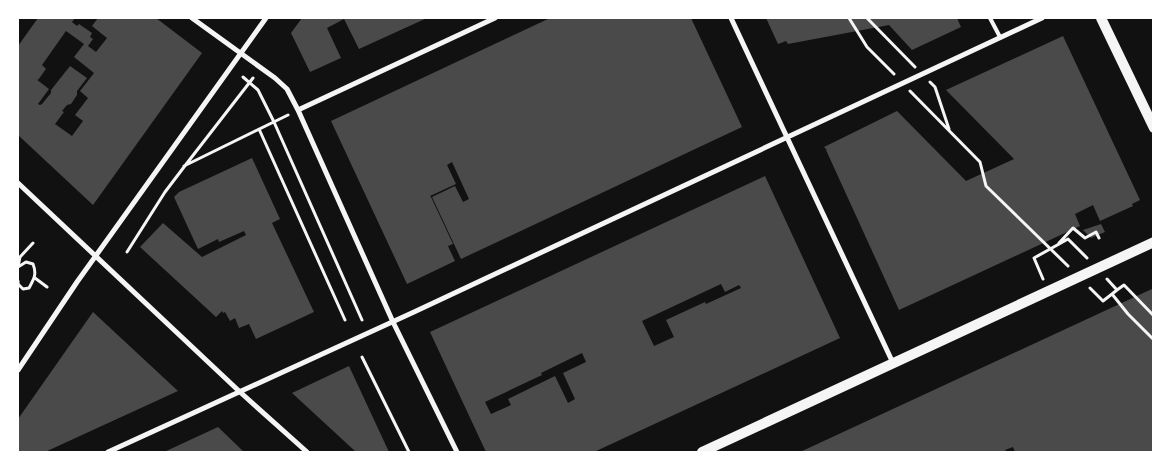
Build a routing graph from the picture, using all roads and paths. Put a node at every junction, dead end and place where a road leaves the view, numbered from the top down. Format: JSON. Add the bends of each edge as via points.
{"nodes":[{"id":1,"x":192,"y":18,"type":"edge"},
{"id":2,"x":266,"y":18,"type":"edge"},
{"id":3,"x":495,"y":18,"type":"edge"},
{"id":4,"x":732,"y":18,"type":"edge"},
{"id":5,"x":849,"y":18,"type":"edge"},
{"id":6,"x":867,"y":18,"type":"edge"},
{"id":7,"x":990,"y":18,"type":"edge"},
{"id":8,"x":1042,"y":18,"type":"edge"},
{"id":9,"x":1101,"y":18,"type":"edge"},
{"id":10,"x":878,"y":29,"type":"dead end"},
{"id":11,"x":859,"y":32,"type":"dead end"},
{"id":12,"x":1000,"y":37,"type":"junction"},
{"id":13,"x":240,"y":53,"type":"junction"},
{"id":14,"x":243,"y":77,"type":"dead end"},
{"id":15,"x":253,"y":78,"type":"dead end"},
{"id":16,"x":250,"y":83,"type":"junction"},
{"id":17,"x":298,"y":110,"type":"junction"},
{"id":18,"x":274,"y":122,"type":"junction"},
{"id":19,"x":1154,"y":128,"type":"edge"},
{"id":20,"x":260,"y":129,"type":"junction"},
{"id":21,"x":950,"y":132,"type":"dead end"},
{"id":22,"x":787,"y":137,"type":"junction"},
{"id":23,"x":184,"y":166,"type":"junction"},
{"id":24,"x":18,"y":183,"type":"edge"},
{"id":25,"x":1099,"y":238,"type":"dead end"},
{"id":26,"x":1154,"y":242,"type":"edge"},
{"id":27,"x":33,"y":243,"type":"dead end"},
{"id":28,"x":1052,"y":251,"type":"junction"},
{"id":29,"x":127,"y":252,"type":"dead end"},
{"id":30,"x":96,"y":256,"type":"junction"},
{"id":31,"x":1086,"y":258,"type":"dead end"},
{"id":32,"x":18,"y":268,"type":"edge"},
{"id":33,"x":1069,"y":268,"type":"dead end"},
{"id":34,"x":35,"y":278,"type":"junction"},
{"id":35,"x":18,"y":281,"type":"edge"},
{"id":36,"x":1111,"y":283,"type":"dead end"},
{"id":37,"x":47,"y":287,"type":"dead end"},
{"id":38,"x":1090,"y":288,"type":"dead end"},
{"id":39,"x":1117,"y":290,"type":"junction"},
{"id":40,"x":1049,"y":291,"type":"junction"},
{"id":41,"x":1112,"y":294,"type":"junction"},
{"id":42,"x":1154,"y":316,"type":"edge"},
{"id":43,"x":345,"y":320,"type":"dead end"},
{"id":44,"x":362,"y":320,"type":"dead end"},
{"id":45,"x":393,"y":322,"type":"junction"},
{"id":46,"x":1154,"y":340,"type":"edge"},
{"id":47,"x":362,"y":357,"type":"dead end"},
{"id":48,"x":893,"y":364,"type":"junction"},
{"id":49,"x":18,"y":370,"type":"edge"},
{"id":50,"x":240,"y":392,"type":"junction"},
{"id":51,"x":108,"y":452,"type":"edge"},
{"id":52,"x":307,"y":452,"type":"edge"},
{"id":53,"x":408,"y":452,"type":"edge"},
{"id":54,"x":457,"y":452,"type":"edge"},
{"id":55,"x":702,"y":452,"type":"edge"}],
"edges":[{"from":1,"to":13,"type":"street"},
{"from":2,"to":13,"type":"street"},
{"from":3,"to":17,"type":"street"},
{"from":4,"to":22,"type":"street"},
{"from":5,"to":11,"type":"path"},
{"from":6,"to":10,"type":"path"},
{"from":7,"to":12,"type":"lane"},
{"from":8,"to":12,"type":"street"},
{"from":9,"to":19,"type":"main road"},
{"from":12,"to":22,"type":"street"},
{"from":13,"to":17,"type":"street","via":[[284,85]]},
{"from":13,"to":30,"type":"street"},
{"from":14,"to":16,"type":"path"},
{"from":15,"to":16,"type":"path"},
{"from":16,"to":18,"type":"path","via":[[258,90]]},
{"from":16,"to":23,"type":"path"},
{"from":17,"to":18,"type":"path"},
{"from":17,"to":45,"type":"street"},
{"from":18,"to":20,"type":"path"},
{"from":18,"to":44,"type":"path"},
{"from":20,"to":23,"type":"path"},
{"from":20,"to":43,"type":"path"},
{"from":21,"to":28,"type":"path","via":[[980,162],[986,186]]},
{"from":22,"to":45,"type":"street"},
{"from":22,"to":48,"type":"street"},
{"from":23,"to":29,"type":"path"},
{"from":24,"to":30,"type":"street"},
{"from":25,"to":28,"type":"path","via":[[1096,232],[1085,238],[1073,228]]},
{"from":26,"to":40,"type":"main road"},
{"from":27,"to":32,"type":"path","via":[[20,258]]},
{"from":28,"to":33,"type":"path"},
{"from":30,"to":49,"type":"street"},
{"from":30,"to":50,"type":"street"},
{"from":31,"to":40,"type":"path","via":[[1068,239],[1034,258]]},
{"from":32,"to":34,"type":"path","via":[[26,262],[33,264]]},
{"from":34,"to":35,"type":"path","via":[[29,288],[23,289]]},
{"from":34,"to":37,"type":"path"},
{"from":36,"to":39,"type":"path"},
{"from":38,"to":41,"type":"path","via":[[1103,301]]},
{"from":39,"to":41,"type":"path"},
{"from":39,"to":42,"type":"path","via":[[1124,285]]},
{"from":40,"to":48,"type":"main road"},
{"from":41,"to":46,"type":"path"},
{"from":45,"to":50,"type":"street"},
{"from":45,"to":54,"type":"street"},
{"from":47,"to":53,"type":"path"},
{"from":48,"to":55,"type":"main road"},
{"from":50,"to":51,"type":"street"},
{"from":50,"to":52,"type":"street"}]}
